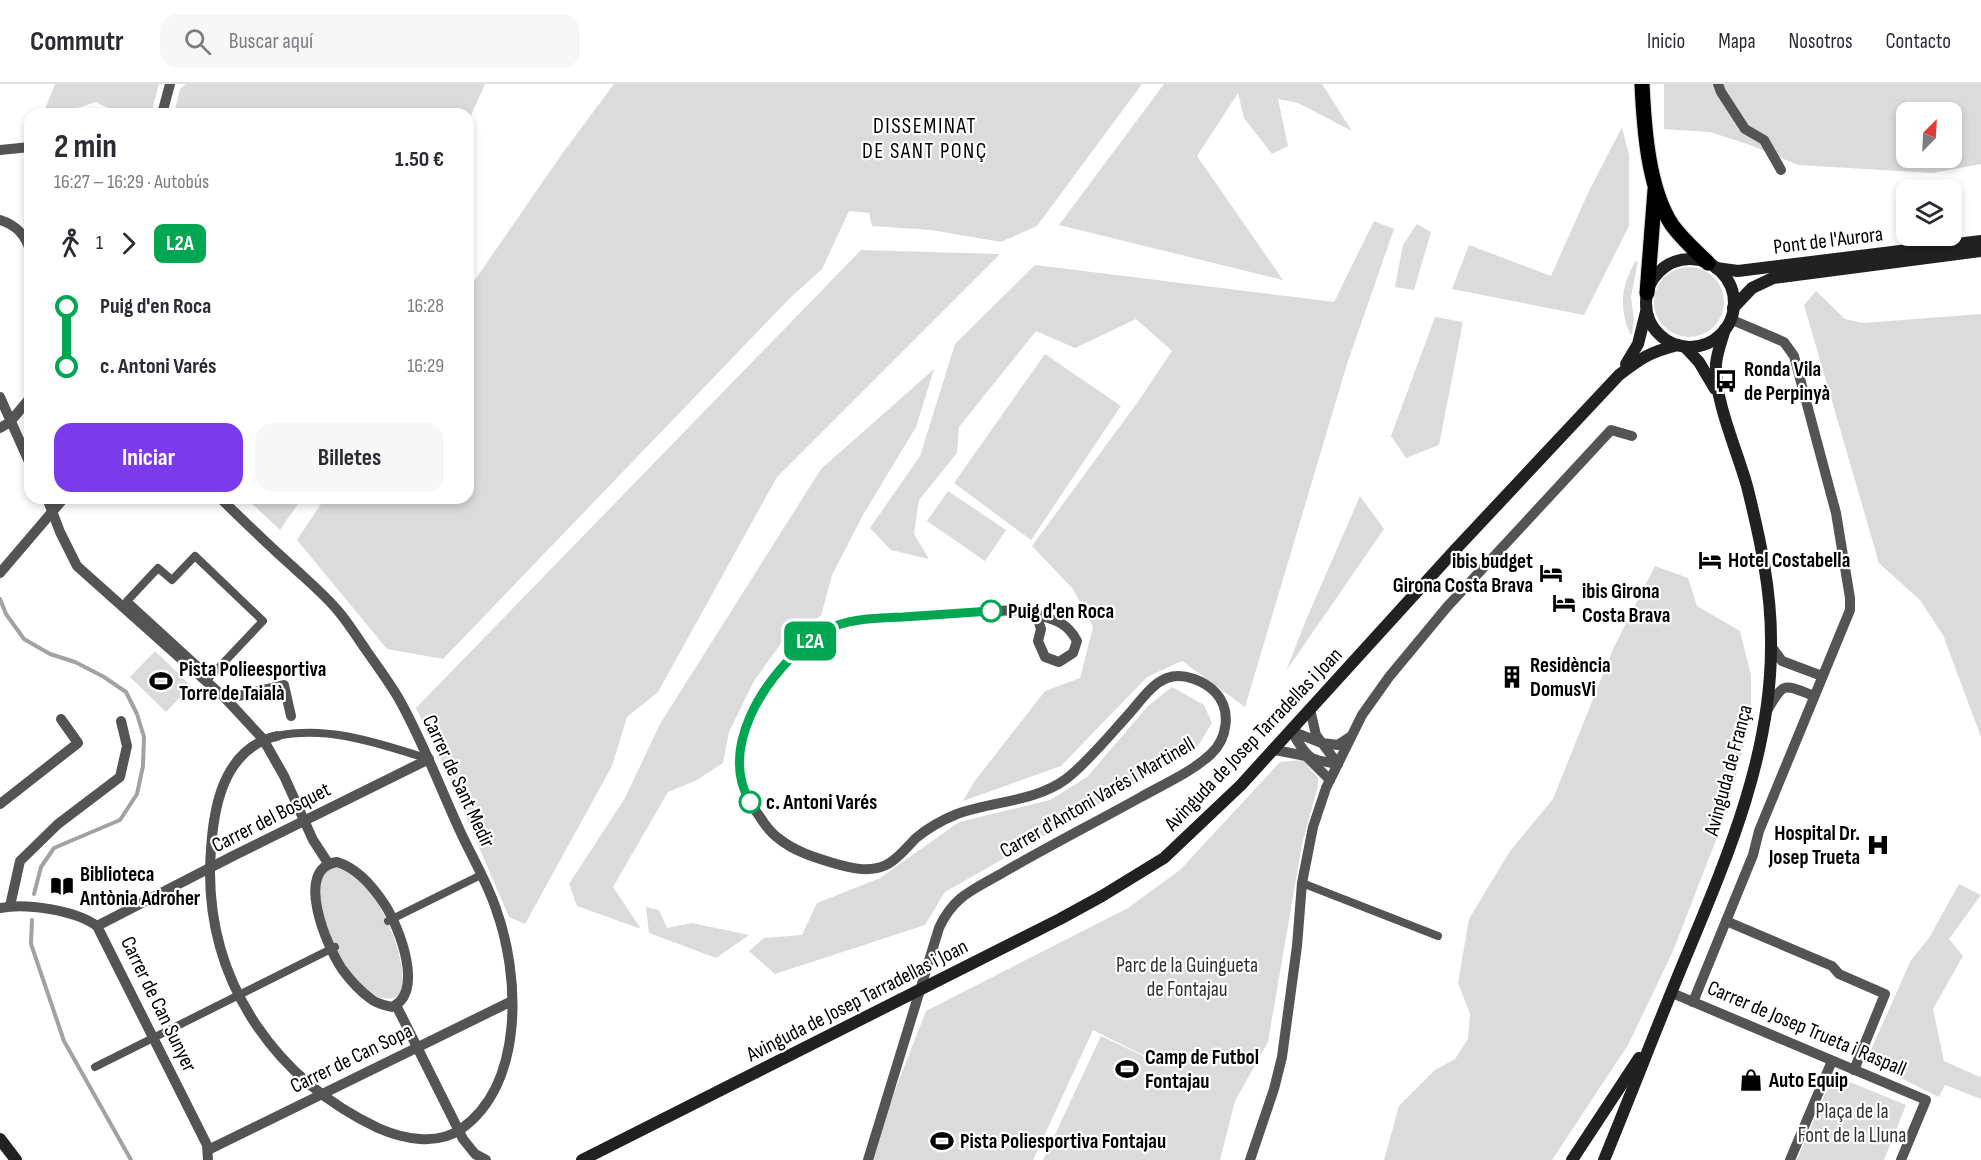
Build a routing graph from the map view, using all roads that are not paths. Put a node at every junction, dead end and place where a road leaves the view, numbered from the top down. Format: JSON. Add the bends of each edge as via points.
{"nodes":[{"id":1,"x":170,"y":84,"type":"edge"},
{"id":2,"x":1642,"y":84,"type":"edge"},
{"id":3,"x":1718,"y":84,"type":"edge"},
{"id":4,"x":164,"y":108,"type":"edge"},
{"id":5,"x":24,"y":148,"type":"edge"},
{"id":6,"x":0,"y":150,"type":"edge"},
{"id":7,"x":1781,"y":170,"type":"dead end"},
{"id":8,"x":1655,"y":188,"type":"junction"},
{"id":9,"x":0,"y":220,"type":"edge"},
{"id":10,"x":24,"y":238,"type":"edge"},
{"id":11,"x":1981,"y":241,"type":"edge"},
{"id":12,"x":1981,"y":251,"type":"edge"},
{"id":13,"x":1712,"y":265,"type":"junction"},
{"id":14,"x":1812,"y":267,"type":"junction"},
{"id":15,"x":1647,"y":293,"type":"junction"},
{"id":16,"x":1647,"y":312,"type":"junction"},
{"id":17,"x":1730,"y":319,"type":"junction"},
{"id":18,"x":1681,"y":346,"type":"junction"},
{"id":19,"x":1619,"y":375,"type":"junction"},
{"id":20,"x":0,"y":397,"type":"edge"},
{"id":21,"x":1721,"y":400,"type":"junction"},
{"id":22,"x":24,"y":405,"type":"edge"},
{"id":23,"x":10,"y":422,"type":"junction"},
{"id":24,"x":0,"y":428,"type":"edge"},
{"id":25,"x":1632,"y":436,"type":"dead end"},
{"id":26,"x":24,"y":451,"type":"edge"},
{"id":27,"x":49,"y":504,"type":"edge"},
{"id":28,"x":59,"y":504,"type":"edge"},
{"id":29,"x":226,"y":504,"type":"edge"},
{"id":30,"x":52,"y":512,"type":"junction"},
{"id":31,"x":2,"y":570,"type":"edge"},
{"id":32,"x":1036,"y":614,"type":"junction"},
{"id":33,"x":264,"y":621,"type":"joint"},
{"id":34,"x":1771,"y":646,"type":"junction"},
{"id":35,"x":1822,"y":676,"type":"junction"},
{"id":36,"x":1814,"y":696,"type":"junction"},
{"id":37,"x":226,"y":699,"type":"junction"},
{"id":38,"x":1310,"y":709,"type":"junction"},
{"id":39,"x":1766,"y":714,"type":"junction"},
{"id":40,"x":291,"y":716,"type":"dead end"},
{"id":41,"x":61,"y":719,"type":"dead end"},
{"id":42,"x":121,"y":721,"type":"dead end"},
{"id":43,"x":1291,"y":731,"type":"junction"},
{"id":44,"x":1352,"y":735,"type":"junction"},
{"id":45,"x":277,"y":736,"type":"joint"},
{"id":46,"x":263,"y":739,"type":"junction"},
{"id":47,"x":1322,"y":743,"type":"junction"},
{"id":48,"x":1275,"y":750,"type":"junction"},
{"id":49,"x":1306,"y":756,"type":"junction"},
{"id":50,"x":429,"y":759,"type":"junction"},
{"id":51,"x":1338,"y":764,"type":"junction"},
{"id":52,"x":1330,"y":780,"type":"junction"},
{"id":53,"x":0,"y":804,"type":"edge"},
{"id":54,"x":305,"y":821,"type":"junction"},
{"id":55,"x":328,"y":863,"type":"junction"},
{"id":56,"x":210,"y":868,"type":"junction"},
{"id":57,"x":481,"y":875,"type":"junction"},
{"id":58,"x":1302,"y":883,"type":"junction"},
{"id":59,"x":9,"y":907,"type":"edge"},
{"id":60,"x":390,"y":920,"type":"junction"},
{"id":61,"x":1726,"y":921,"type":"junction"},
{"id":62,"x":98,"y":926,"type":"junction"},
{"id":63,"x":1438,"y":936,"type":"dead end"},
{"id":64,"x":333,"y":948,"type":"junction"},
{"id":65,"x":920,"y":990,"type":"junction"},
{"id":66,"x":1672,"y":993,"type":"junction"},
{"id":67,"x":240,"y":995,"type":"junction"},
{"id":68,"x":512,"y":1001,"type":"junction"},
{"id":69,"x":1693,"y":1002,"type":"junction"},
{"id":70,"x":396,"y":1005,"type":"junction"},
{"id":71,"x":1655,"y":1035,"type":"junction"},
{"id":72,"x":153,"y":1038,"type":"junction"},
{"id":73,"x":417,"y":1047,"type":"junction"},
{"id":74,"x":1832,"y":1061,"type":"junction"},
{"id":75,"x":95,"y":1067,"type":"dead end"},
{"id":76,"x":1854,"y":1070,"type":"junction"},
{"id":77,"x":321,"y":1094,"type":"junction"},
{"id":78,"x":459,"y":1130,"type":"junction"},
{"id":79,"x":0,"y":1139,"type":"edge"},
{"id":80,"x":209,"y":1157,"type":"edge"},
{"id":81,"x":16,"y":1160,"type":"edge"},
{"id":82,"x":486,"y":1160,"type":"edge"},
{"id":83,"x":582,"y":1160,"type":"edge"},
{"id":84,"x":868,"y":1160,"type":"edge"},
{"id":85,"x":1250,"y":1160,"type":"edge"},
{"id":86,"x":1572,"y":1160,"type":"edge"},
{"id":87,"x":1604,"y":1160,"type":"edge"},
{"id":88,"x":1790,"y":1160,"type":"edge"},
{"id":89,"x":1901,"y":1160,"type":"edge"}],
"edges":[{"from":1,"to":4,"type":"street"},
{"from":2,"to":8,"type":"main road"},
{"from":3,"to":7,"type":"street","via":[[1745,129],[1764,140]]},
{"from":5,"to":6,"type":"street"},
{"from":8,"to":13,"type":"main road","via":[[1672,226]]},
{"from":8,"to":15,"type":"main road"},
{"from":9,"to":10,"type":"street","via":[[16,227]]},
{"from":11,"to":14,"type":"main road","name":"Pont de l'Aurora"},
{"from":12,"to":14,"type":"main road","name":"Pont de l'Aurora"},
{"from":13,"to":14,"type":"main road","name":"Pont de l'Aurora","via":[[1738,271]]},
{"from":13,"to":15,"type":"main road","via":[[1690,259],[1673,262],[1658,272]]},
{"from":13,"to":17,"type":"main road","via":[[1730,285]]},
{"from":14,"to":17,"type":"main road","name":"Pont de l'Aurora","via":[[1752,288]]},
{"from":15,"to":16,"type":"main road"},
{"from":16,"to":18,"type":"main road","via":[[1660,335]]},
{"from":16,"to":19,"type":"main road","name":"Avinguda de Josep Tarradellas i Joan","via":[[1638,344]]},
{"from":17,"to":18,"type":"main road","via":[[1717,337],[1707,343]]},
{"from":17,"to":21,"type":"main road","name":"Avinguda de França","via":[[1716,363]]},
{"from":17,"to":35,"type":"street","via":[[1784,342],[1794,356],[1827,473],[1840,529],[1850,610]]},
{"from":18,"to":19,"type":"main road","name":"Avinguda de Josep Tarradellas i Joan","via":[[1642,357]]},
{"from":18,"to":21,"type":"main road","name":"Avinguda de França","via":[[1699,362]]},
{"from":19,"to":38,"type":"main road","name":"Avinguda de Josep Tarradellas i Joan"},
{"from":20,"to":23,"type":"street"},
{"from":21,"to":34,"type":"main road","name":"Avinguda de França","via":[[1760,540]]},
{"from":22,"to":23,"type":"street"},
{"from":23,"to":24,"type":"street"},
{"from":23,"to":26,"type":"street"},
{"from":25,"to":44,"type":"street","via":[[1611,430],[1447,607],[1389,677]]},
{"from":27,"to":30,"type":"street"},
{"from":28,"to":30,"type":"street"},
{"from":29,"to":50,"type":"street","name":"Carrer de Sant Medir","via":[[341,614],[398,697]]},
{"from":30,"to":31,"type":"street"},
{"from":30,"to":37,"type":"street","via":[[78,566]]},
{"from":32,"to":32,"type":"street","name":"Carrer d'Antoni Varés i Martinell","via":[[1041,629],[1038,641],[1046,657],[1059,662],[1073,653],[1077,641],[1071,629]]},
{"from":32,"to":65,"type":"street","name":"Carrer d'Antoni Varés i Martinell","via":[[1014,610],[863,620],[833,626],[790,657],[749,718],[740,755],[740,778],[746,796],[775,837],[795,850],[870,870],[888,865],[933,826],[958,814],[1010,802],[1066,779],[1162,680],[1175,676],[1191,678],[1219,696],[1224,706],[1225,731],[1217,747],[1203,760],[954,903],[939,928]]},
{"from":33,"to":33,"type":"street","via":[[195,556],[172,580],[158,568],[127,601],[210,677]]},
{"from":34,"to":35,"type":"street","via":[[1782,661]]},
{"from":34,"to":39,"type":"main road","name":"Avinguda de França"},
{"from":35,"to":36,"type":"street"},
{"from":36,"to":39,"type":"street","via":[[1784,687]]},
{"from":36,"to":61,"type":"street"},
{"from":37,"to":40,"type":"street","via":[[284,685]]},
{"from":37,"to":46,"type":"street"},
{"from":38,"to":43,"type":"main road","name":"Avinguda de Josep Tarradellas i Joan"},
{"from":38,"to":47,"type":"street"},
{"from":39,"to":66,"type":"main road","name":"Avinguda de França","via":[[1725,862]]},
{"from":41,"to":53,"type":"street","via":[[78,743]]},
{"from":42,"to":59,"type":"street","via":[[127,746],[120,777],[58,824],[20,861]]},
{"from":43,"to":47,"type":"street"},
{"from":43,"to":48,"type":"main road","name":"Avinguda de Josep Tarradellas i Joan"},
{"from":43,"to":49,"type":"street"},
{"from":44,"to":47,"type":"street","via":[[1338,745]]},
{"from":44,"to":51,"type":"street"},
{"from":45,"to":46,"type":"street"},
{"from":45,"to":50,"type":"street","via":[[300,731],[326,732]]},
{"from":46,"to":54,"type":"street"},
{"from":46,"to":56,"type":"street","via":[[238,759],[225,780],[215,815]]},
{"from":47,"to":51,"type":"street"},
{"from":48,"to":49,"type":"street"},
{"from":48,"to":65,"type":"main road","name":"Avinguda de Josep Tarradellas i Joan","via":[[1188,837],[1148,869]]},
{"from":49,"to":51,"type":"street"},
{"from":49,"to":52,"type":"street"},
{"from":50,"to":54,"type":"street","name":"Carrer del Bosquet"},
{"from":50,"to":57,"type":"street","name":"Carrer de Sant Medir"},
{"from":51,"to":52,"type":"street"},
{"from":52,"to":58,"type":"street","via":[[1313,827]]},
{"from":54,"to":55,"type":"street"},
{"from":54,"to":56,"type":"street","name":"Carrer del Bosquet"},
{"from":55,"to":60,"type":"street","via":[[337,862],[354,870],[379,897]]},
{"from":55,"to":64,"type":"street","via":[[315,884],[320,919]]},
{"from":56,"to":62,"type":"street","name":"Carrer del Bosquet"},
{"from":56,"to":67,"type":"street","via":[[219,943]]},
{"from":57,"to":60,"type":"street"},
{"from":57,"to":68,"type":"street","name":"Carrer de Sant Medir","via":[[502,928],[513,986]]},
{"from":58,"to":63,"type":"street"},
{"from":58,"to":85,"type":"street","via":[[1282,1058]]},
{"from":59,"to":62,"type":"street","name":"Carrer de Can Sunyer","via":[[46,908]]},
{"from":60,"to":70,"type":"street","via":[[403,946],[408,984]]},
{"from":61,"to":69,"type":"street"},
{"from":61,"to":76,"type":"street","via":[[1832,966],[1839,974],[1885,994]]},
{"from":62,"to":72,"type":"street","name":"Carrer de Can Sunyer"},
{"from":64,"to":67,"type":"street"},
{"from":64,"to":70,"type":"street","via":[[346,973],[371,1000]]},
{"from":65,"to":83,"type":"main road","name":"Avinguda de Josep Tarradellas i Joan"},
{"from":65,"to":84,"type":"street","name":"Carrer d'Antoni Varés i Martinell"},
{"from":66,"to":69,"type":"street","name":"Carrer de Josep Trueta i Raspall"},
{"from":66,"to":71,"type":"main road","name":"Avinguda de França"},
{"from":67,"to":72,"type":"street"},
{"from":67,"to":77,"type":"street","via":[[255,1024],[278,1054]]},
{"from":68,"to":73,"type":"street","name":"Carrer de Can Sopa"},
{"from":68,"to":78,"type":"street","name":"Carrer de Sant Medir","via":[[508,1050],[499,1082],[483,1107]]},
{"from":69,"to":74,"type":"street","name":"Carrer de Josep Trueta i Raspall"},
{"from":70,"to":73,"type":"street"},
{"from":71,"to":86,"type":"main road","name":"Avinguda de França"},
{"from":71,"to":87,"type":"main road","name":"Avinguda de França"},
{"from":72,"to":75,"type":"street"},
{"from":72,"to":80,"type":"street","name":"Carrer de Can Sunyer"},
{"from":73,"to":77,"type":"street","name":"Carrer de Can Sopa"},
{"from":73,"to":78,"type":"street"},
{"from":74,"to":76,"type":"street","name":"Carrer de Josep Trueta i Raspall"},
{"from":74,"to":88,"type":"street"},
{"from":76,"to":89,"type":"street","name":"Carrer de Josep Trueta i Raspall","via":[[1926,1100]]},
{"from":77,"to":78,"type":"street","via":[[359,1118],[399,1136],[426,1139]]},
{"from":77,"to":80,"type":"street","name":"Carrer de Can Sopa"},
{"from":78,"to":82,"type":"street","via":[[468,1147]]},
{"from":79,"to":81,"type":"main road"}]}
